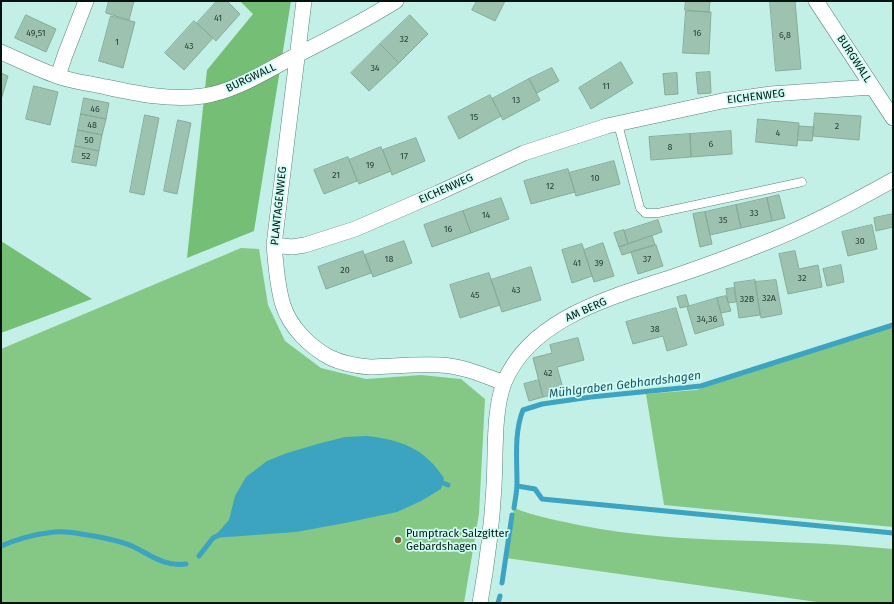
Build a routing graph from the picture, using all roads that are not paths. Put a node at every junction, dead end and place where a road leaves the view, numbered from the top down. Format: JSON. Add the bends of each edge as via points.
{"nodes":[{"id":1,"x":86,"y":1,"type":"edge"},
{"id":2,"x":304,"y":1,"type":"edge"},
{"id":3,"x":396,"y":1,"type":"edge"},
{"id":4,"x":816,"y":1,"type":"edge"},
{"id":5,"x":1,"y":52,"type":"edge"},
{"id":6,"x":297,"y":55,"type":"junction"},
{"id":7,"x":58,"y":76,"type":"junction"},
{"id":8,"x":872,"y":87,"type":"junction"},
{"id":9,"x":893,"y":118,"type":"edge"},
{"id":10,"x":618,"y":124,"type":"junction"},
{"id":11,"x":893,"y":180,"type":"edge"},
{"id":12,"x":802,"y":182,"type":"dead end"},
{"id":13,"x":274,"y":245,"type":"junction"},
{"id":14,"x":504,"y":383,"type":"junction"},
{"id":15,"x":480,"y":603,"type":"edge"}],
"edges":[{"from":1,"to":7,"type":"street"},
{"from":2,"to":6,"type":"street","name":"PLANTAGENWEG"},
{"from":3,"to":6,"type":"street","name":"BURGWALL"},
{"from":4,"to":8,"type":"street","name":"BURGWALL"},
{"from":5,"to":7,"type":"street","name":"BURGWALL"},
{"from":6,"to":7,"type":"street","name":"BURGWALL","via":[[230,89],[204,96],[171,97],[144,94]]},
{"from":6,"to":13,"type":"street","name":"PLANTAGENWEG"},
{"from":8,"to":9,"type":"street","name":"BURGWALL"},
{"from":8,"to":10,"type":"street","name":"EICHENWEG","via":[[771,94],[722,101]]},
{"from":10,"to":12,"type":"lane","via":[[640,208],[645,213],[658,213]]},
{"from":10,"to":13,"type":"street","name":"EICHENWEG","via":[[524,153],[355,229],[305,245]]},
{"from":11,"to":14,"type":"street","name":"AM BERG","via":[[836,212],[769,241],[590,306],[560,321],[523,352]]},
{"from":13,"to":14,"type":"street","name":"PLANTAGENWEG","via":[[277,281],[283,306],[292,324],[303,337],[330,357],[372,367],[412,364],[457,367]]},
{"from":14,"to":15,"type":"street","name":"AM BERG","via":[[498,412],[493,508]]}]}
